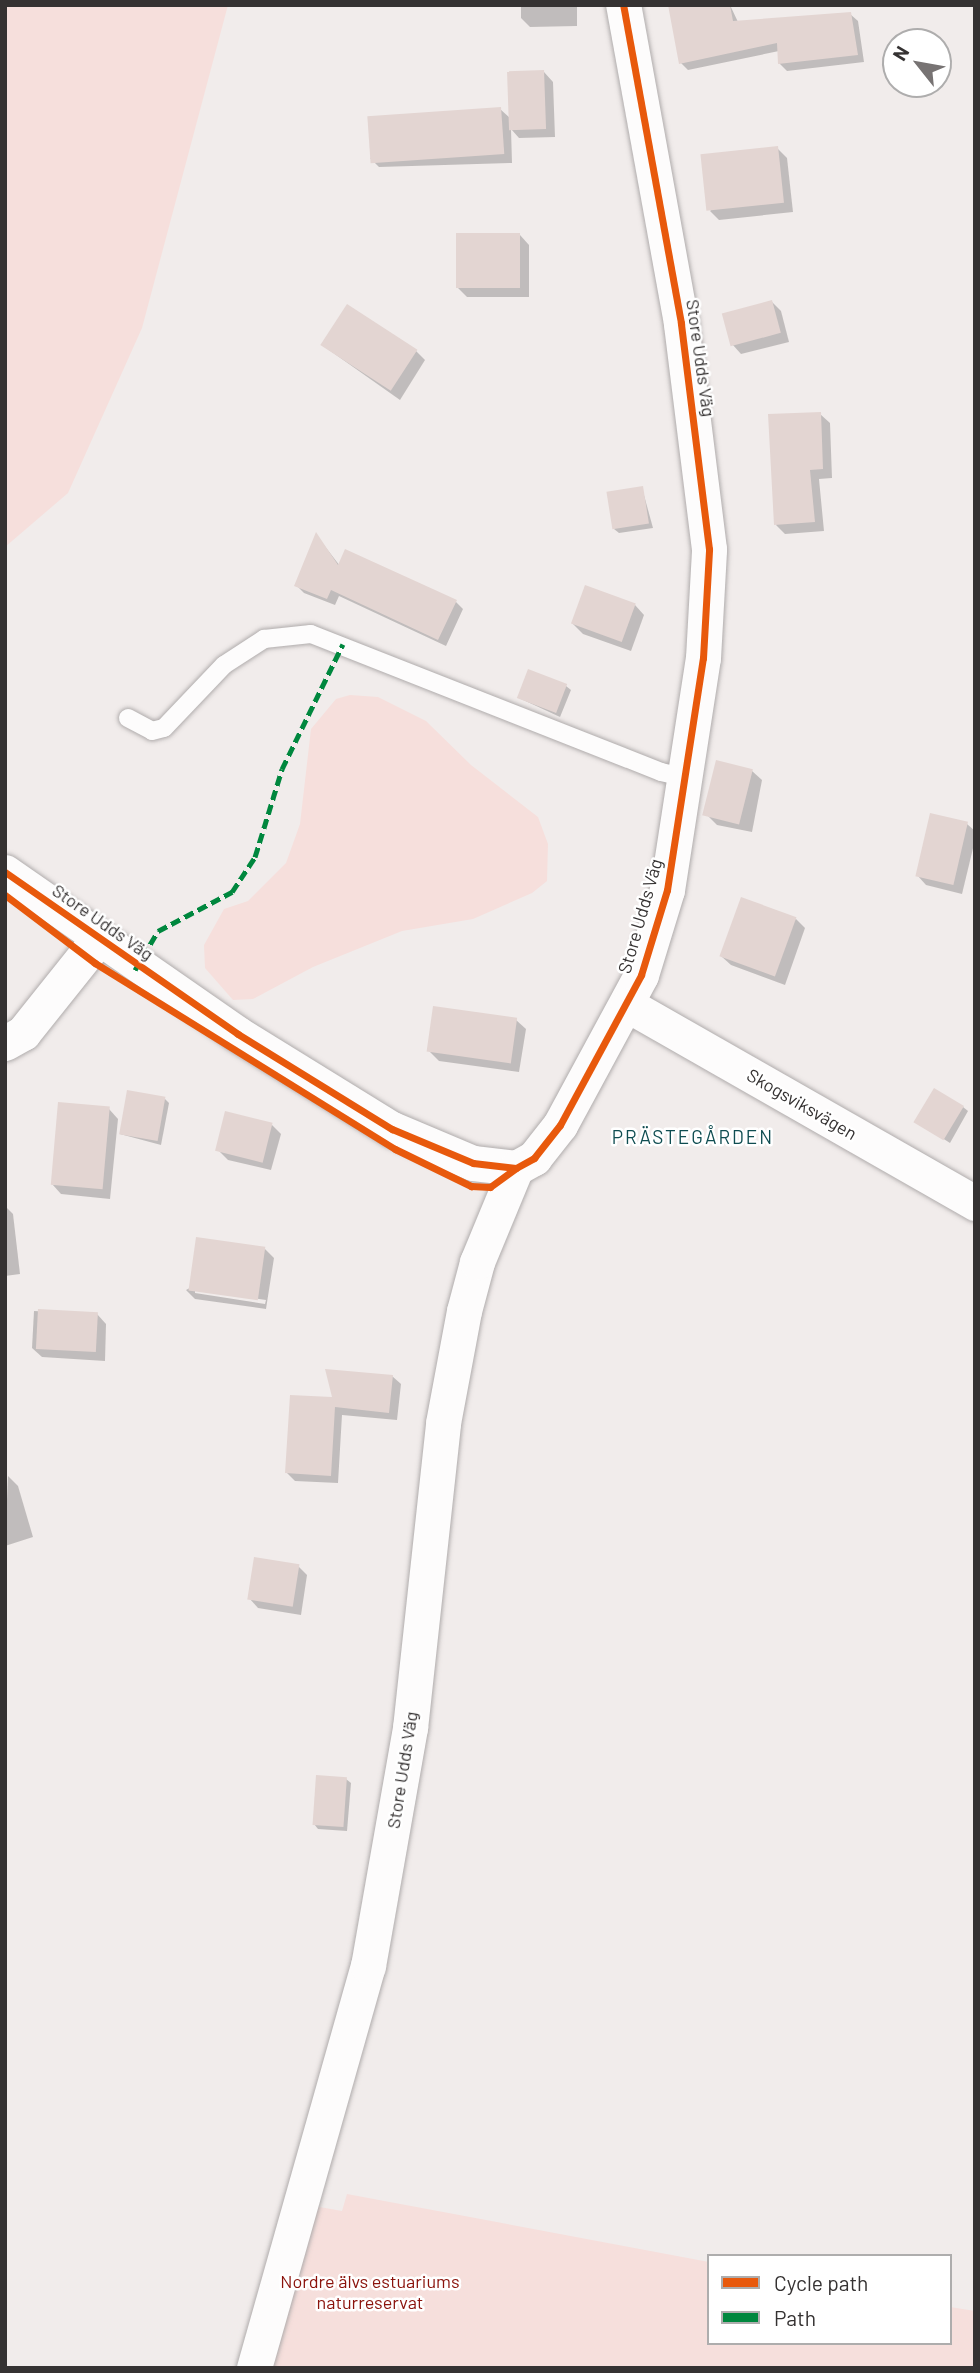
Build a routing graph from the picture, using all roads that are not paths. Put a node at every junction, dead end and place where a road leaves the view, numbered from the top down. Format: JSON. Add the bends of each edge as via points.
{"nodes":[{"id":1,"x":623,"y":5,"type":"edge"},
{"id":2,"x":128,"y":718,"type":"dead end"},
{"id":3,"x":687,"y":778,"type":"junction"},
{"id":4,"x":5,"y":872,"type":"edge"},
{"id":5,"x":98,"y":939,"type":"junction"},
{"id":6,"x":628,"y":1005,"type":"junction"},
{"id":7,"x":5,"y":1043,"type":"edge"},
{"id":8,"x":516,"y":1168,"type":"junction"},
{"id":9,"x":975,"y":1203,"type":"edge"},
{"id":10,"x":254,"y":2368,"type":"edge"}],
"edges":[{"from":1,"to":3,"type":"street","name":"Store Udds Väg","via":[[681,323],[709,549],[703,658]]},
{"from":2,"to":3,"type":"lane","via":[[152,731],[164,728],[224,665],[264,639],[311,634],[661,772]]},
{"from":3,"to":6,"type":"street","name":"Store Udds Väg","via":[[667,890]]},
{"from":4,"to":5,"type":"street","name":"Store Udds Väg"},
{"from":5,"to":7,"type":"street","name":"Store Udds Väg","via":[[23,1033]]},
{"from":5,"to":8,"type":"street","name":"Store Udds Väg","via":[[238,1034],[392,1129],[473,1163]]},
{"from":6,"to":8,"type":"street","name":"Store Udds Väg","via":[[560,1125],[534,1158]]},
{"from":6,"to":9,"type":"street","name":"Skogsviksvägen"},
{"from":8,"to":10,"type":"street","name":"Store Udds Väg","via":[[477,1262],[443,1423],[410,1728],[368,1966]]}]}
